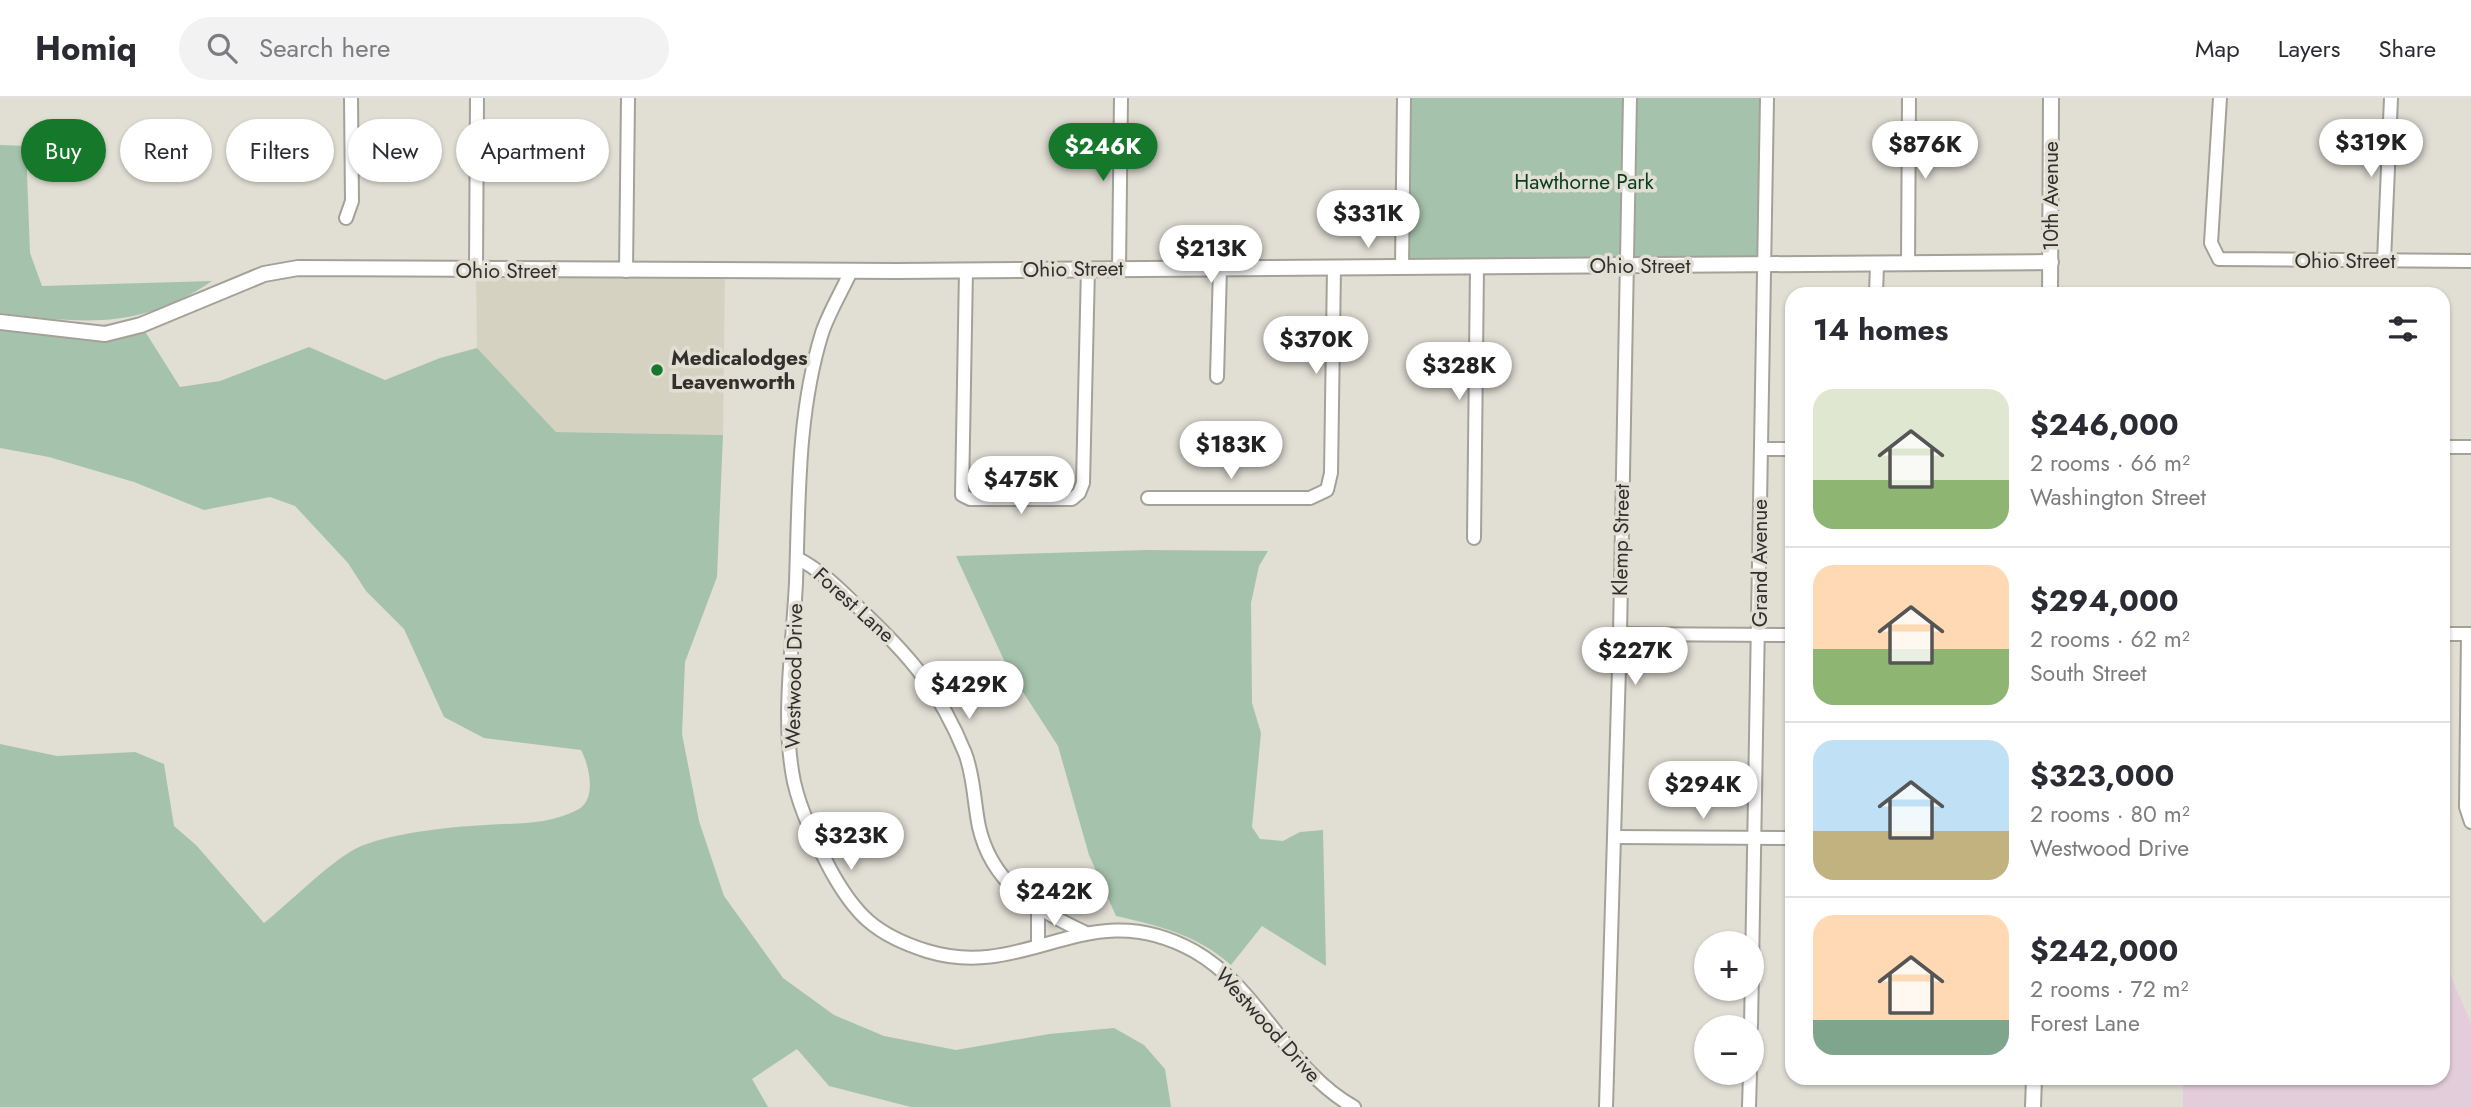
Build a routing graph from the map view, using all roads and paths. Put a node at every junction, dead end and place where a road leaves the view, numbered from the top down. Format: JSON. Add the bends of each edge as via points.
{"nodes":[{"id":1,"x":351,"y":98,"type":"edge"},
{"id":2,"x":477,"y":98,"type":"edge"},
{"id":3,"x":628,"y":98,"type":"edge"},
{"id":4,"x":1121,"y":98,"type":"edge"},
{"id":5,"x":1404,"y":98,"type":"edge"},
{"id":6,"x":1630,"y":98,"type":"edge"},
{"id":7,"x":1768,"y":98,"type":"edge"},
{"id":8,"x":1909,"y":98,"type":"edge"},
{"id":9,"x":2051,"y":98,"type":"edge"},
{"id":10,"x":2220,"y":98,"type":"edge"},
{"id":11,"x":2390,"y":98,"type":"edge"},
{"id":12,"x":346,"y":218,"type":"dead end"},
{"id":13,"x":2384,"y":261,"type":"junction"},
{"id":14,"x":2471,"y":261,"type":"edge"},
{"id":15,"x":2051,"y":262,"type":"junction"},
{"id":16,"x":1908,"y":264,"type":"junction"},
{"id":17,"x":1628,"y":265,"type":"junction"},
{"id":18,"x":1763,"y":265,"type":"junction"},
{"id":19,"x":1877,"y":265,"type":"junction"},
{"id":20,"x":1402,"y":267,"type":"junction"},
{"id":21,"x":1477,"y":267,"type":"junction"},
{"id":22,"x":1088,"y":268,"type":"junction"},
{"id":23,"x":1119,"y":268,"type":"junction"},
{"id":24,"x":1220,"y":268,"type":"junction"},
{"id":25,"x":1334,"y":268,"type":"junction"},
{"id":26,"x":966,"y":270,"type":"junction"},
{"id":27,"x":476,"y":271,"type":"junction"},
{"id":28,"x":626,"y":271,"type":"junction"},
{"id":29,"x":852,"y":271,"type":"junction"},
{"id":30,"x":1876,"y":287,"type":"edge"},
{"id":31,"x":2050,"y":287,"type":"edge"},
{"id":32,"x":0,"y":321,"type":"edge"},
{"id":33,"x":1217,"y":377,"type":"dead end"},
{"id":34,"x":2471,"y":446,"type":"edge"},
{"id":35,"x":2450,"y":447,"type":"edge"},
{"id":36,"x":1761,"y":449,"type":"junction"},
{"id":37,"x":1785,"y":449,"type":"edge"},
{"id":38,"x":1148,"y":498,"type":"dead end"},
{"id":39,"x":1474,"y":538,"type":"dead end"},
{"id":40,"x":797,"y":558,"type":"junction"},
{"id":41,"x":1620,"y":634,"type":"junction"},
{"id":42,"x":2450,"y":634,"type":"edge"},
{"id":43,"x":2470,"y":634,"type":"edge"},
{"id":44,"x":1785,"y":635,"type":"edge"},
{"id":45,"x":1760,"y":636,"type":"junction"},
{"id":46,"x":2471,"y":822,"type":"edge"},
{"id":47,"x":1615,"y":837,"type":"junction"},
{"id":48,"x":1755,"y":838,"type":"junction"},
{"id":49,"x":1785,"y":838,"type":"edge"},
{"id":50,"x":1038,"y":911,"type":"junction"},
{"id":51,"x":1084,"y":932,"type":"junction"},
{"id":52,"x":1038,"y":946,"type":"junction"},
{"id":53,"x":1751,"y":1015,"type":"edge"},
{"id":54,"x":1750,"y":1085,"type":"edge"},
{"id":55,"x":2034,"y":1085,"type":"edge"},
{"id":56,"x":1330,"y":1101,"type":"edge"},
{"id":57,"x":1354,"y":1107,"type":"edge"},
{"id":58,"x":1606,"y":1107,"type":"edge"},
{"id":59,"x":1749,"y":1107,"type":"edge"},
{"id":60,"x":2033,"y":1107,"type":"edge"}],
"edges":[{"from":1,"to":12,"type":"street","via":[[352,201]]},
{"from":2,"to":27,"type":"street"},
{"from":3,"to":28,"type":"street"},
{"from":4,"to":23,"type":"street"},
{"from":5,"to":20,"type":"street"},
{"from":6,"to":17,"type":"street","name":"Klemp Street"},
{"from":7,"to":18,"type":"street","name":"Grand Avenue"},
{"from":8,"to":16,"type":"street"},
{"from":9,"to":15,"type":"street","name":"10th Avenue"},
{"from":10,"to":13,"type":"street","name":"Ohio Street","via":[[2211,243],[2219,258]]},
{"from":11,"to":13,"type":"street"},
{"from":13,"to":14,"type":"street","name":"Ohio Street"},
{"from":15,"to":16,"type":"street","name":"Ohio Street"},
{"from":15,"to":31,"type":"street","name":"10th Avenue"},
{"from":16,"to":19,"type":"street","name":"Ohio Street"},
{"from":17,"to":18,"type":"street","name":"Ohio Street"},
{"from":17,"to":21,"type":"street","name":"Ohio Street"},
{"from":17,"to":41,"type":"street","name":"Klemp Street"},
{"from":18,"to":19,"type":"street","name":"Ohio Street"},
{"from":18,"to":36,"type":"street","name":"Grand Avenue"},
{"from":19,"to":30,"type":"street"},
{"from":20,"to":21,"type":"street","name":"Ohio Street"},
{"from":20,"to":25,"type":"street","name":"Ohio Street"},
{"from":21,"to":39,"type":"street"},
{"from":22,"to":23,"type":"street","name":"Ohio Street"},
{"from":22,"to":26,"type":"street","name":"Ohio Street"},
{"from":22,"to":26,"type":"street","via":[[1083,482],[1072,499],[970,499],[962,495]]},
{"from":23,"to":24,"type":"street","name":"Ohio Street"},
{"from":24,"to":25,"type":"street","name":"Ohio Street"},
{"from":24,"to":33,"type":"street"},
{"from":25,"to":38,"type":"street","via":[[1329,486],[1310,498]]},
{"from":26,"to":29,"type":"street","name":"Ohio Street"},
{"from":27,"to":28,"type":"street","name":"Ohio Street"},
{"from":27,"to":32,"type":"street","name":"Ohio Street","via":[[298,268],[264,274],[141,325],[105,334]]},
{"from":28,"to":29,"type":"street","name":"Ohio Street"},
{"from":29,"to":40,"type":"street","name":"Westwood Drive","via":[[823,330],[813,367],[798,499]]},
{"from":34,"to":35,"type":"street"},
{"from":36,"to":37,"type":"street"},
{"from":36,"to":45,"type":"street","name":"Grand Avenue"},
{"from":40,"to":50,"type":"street","name":"Forest Lane","via":[[820,570],[907,653],[933,687],[967,756],[987,853],[1013,889]]},
{"from":40,"to":52,"type":"street","name":"Westwood Drive","via":[[789,729],[794,783],[812,836],[849,902],[875,929],[950,957],[995,957]]},
{"from":41,"to":45,"type":"street"},
{"from":41,"to":47,"type":"street","name":"Klemp Street"},
{"from":42,"to":43,"type":"street"},
{"from":43,"to":46,"type":"street","via":[[2466,807]]},
{"from":44,"to":45,"type":"street"},
{"from":45,"to":48,"type":"street","name":"Grand Avenue"},
{"from":47,"to":48,"type":"street"},
{"from":47,"to":58,"type":"street","name":"Klemp Street"},
{"from":48,"to":49,"type":"street"},
{"from":48,"to":53,"type":"street","name":"Grand Avenue"},
{"from":50,"to":51,"type":"street","name":"Forest Lane"},
{"from":50,"to":52,"type":"street"},
{"from":51,"to":52,"type":"street","name":"Westwood Drive"},
{"from":51,"to":56,"type":"street","name":"Westwood Drive","via":[[1121,929],[1160,936],[1194,951],[1224,973]]},
{"from":54,"to":59,"type":"street"},
{"from":55,"to":60,"type":"street"},
{"from":56,"to":57,"type":"street","name":"Westwood Drive"}]}
